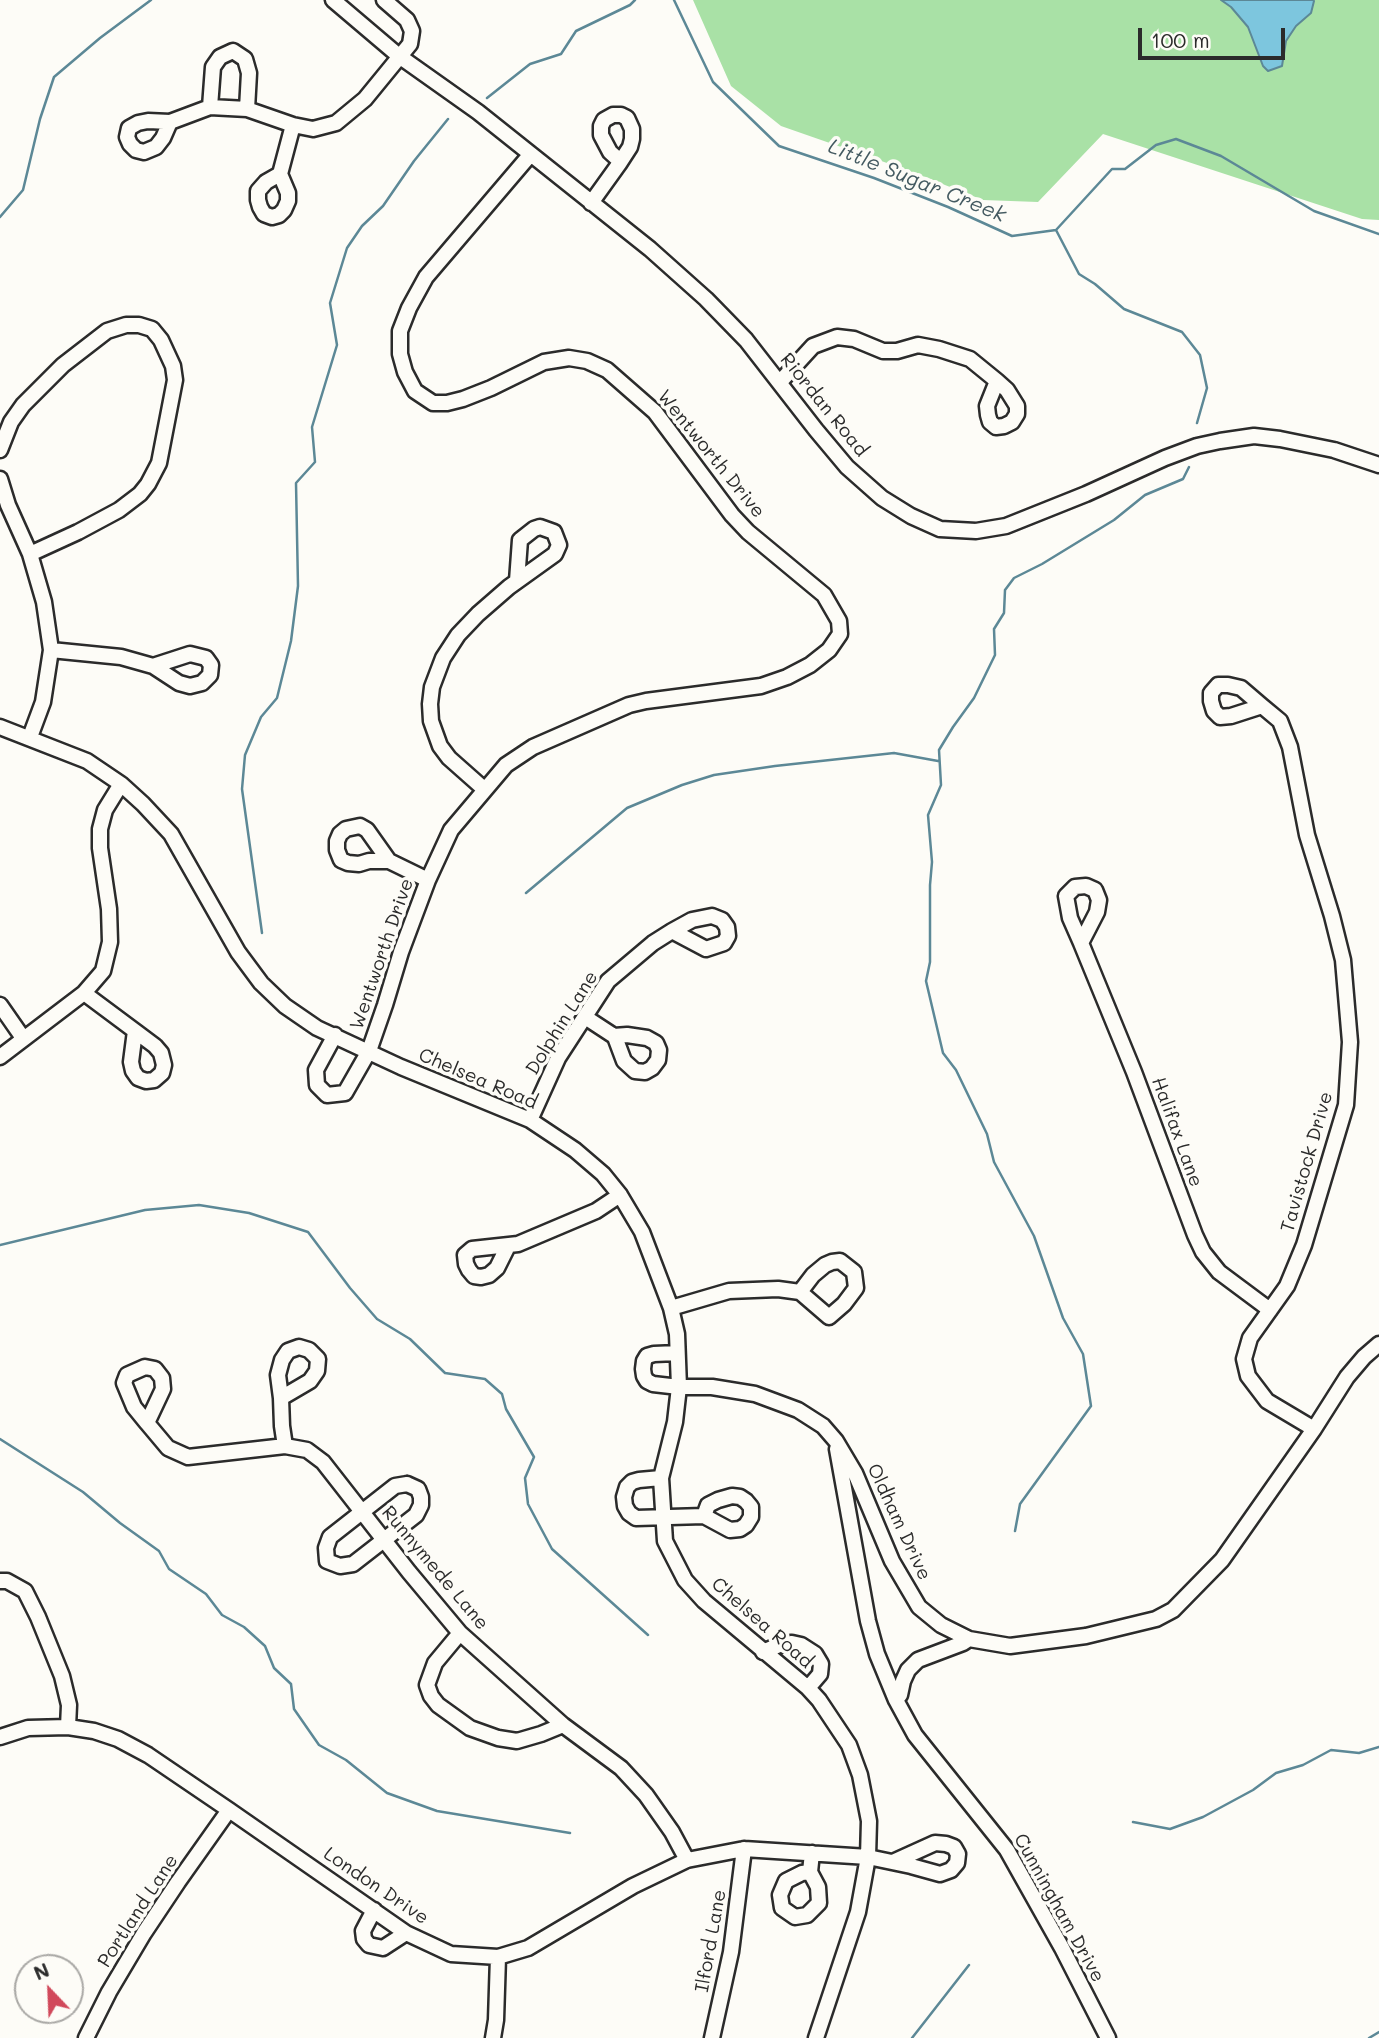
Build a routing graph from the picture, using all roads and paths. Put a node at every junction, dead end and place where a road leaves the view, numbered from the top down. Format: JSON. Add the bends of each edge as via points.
{"nodes":[{"id":1,"x":384,"y":0,"type":"edge"},
{"id":2,"x":337,"y":1,"type":"edge"},
{"id":3,"x":399,"y":55,"type":"junction"},
{"id":4,"x":210,"y":107,"type":"junction"},
{"id":5,"x":247,"y":109,"type":"junction"},
{"id":6,"x":170,"y":122,"type":"dead end"},
{"id":7,"x":293,"y":125,"type":"junction"},
{"id":8,"x":530,"y":155,"type":"junction"},
{"id":9,"x":620,"y":161,"type":"dead end"},
{"id":10,"x":280,"y":174,"type":"dead end"},
{"id":11,"x":591,"y":203,"type":"junction"},
{"id":12,"x":997,"y":381,"type":"dead end"},
{"id":13,"x":780,"y":382,"type":"junction"},
{"id":14,"x":0,"y":450,"type":"edge"},
{"id":15,"x":1379,"y":465,"type":"edge"},
{"id":16,"x":0,"y":478,"type":"edge"},
{"id":17,"x":30,"y":554,"type":"junction"},
{"id":18,"x":516,"y":581,"type":"dead end"},
{"id":19,"x":51,"y":650,"type":"junction"},
{"id":20,"x":153,"y":666,"type":"dead end"},
{"id":21,"x":1262,"y":706,"type":"dead end"},
{"id":22,"x":0,"y":727,"type":"edge"},
{"id":23,"x":30,"y":737,"type":"junction"},
{"id":24,"x":121,"y":784,"type":"junction"},
{"id":25,"x":484,"y":789,"type":"junction"},
{"id":26,"x":389,"y":861,"type":"dead end"},
{"id":27,"x":428,"y":880,"type":"junction"},
{"id":28,"x":673,"y":930,"type":"dead end"},
{"id":29,"x":1081,"y":943,"type":"dead end"},
{"id":30,"x":84,"y":993,"type":"junction"},
{"id":31,"x":0,"y":1005,"type":"edge"},
{"id":32,"x":585,"y":1017,"type":"junction"},
{"id":33,"x":135,"y":1031,"type":"dead end"},
{"id":34,"x":335,"y":1035,"type":"junction"},
{"id":35,"x":614,"y":1036,"type":"dead end"},
{"id":36,"x":23,"y":1038,"type":"junction"},
{"id":37,"x":369,"y":1051,"type":"junction"},
{"id":38,"x":0,"y":1057,"type":"edge"},
{"id":39,"x":530,"y":1120,"type":"junction"},
{"id":40,"x":620,"y":1195,"type":"junction"},
{"id":41,"x":508,"y":1246,"type":"dead end"},
{"id":42,"x":800,"y":1292,"type":"junction"},
{"id":43,"x":671,"y":1308,"type":"junction"},
{"id":44,"x":1269,"y":1310,"type":"junction"},
{"id":45,"x":1379,"y":1344,"type":"edge"},
{"id":46,"x":677,"y":1353,"type":"junction"},
{"id":47,"x":679,"y":1387,"type":"junction"},
{"id":48,"x":281,"y":1398,"type":"dead end"},
{"id":49,"x":147,"y":1423,"type":"dead end"},
{"id":50,"x":1314,"y":1429,"type":"junction"},
{"id":51,"x":836,"y":1441,"type":"junction"},
{"id":52,"x":285,"y":1446,"type":"junction"},
{"id":53,"x":661,"y":1478,"type":"junction"},
{"id":54,"x":363,"y":1512,"type":"junction"},
{"id":55,"x":704,"y":1516,"type":"dead end"},
{"id":56,"x":663,"y":1518,"type":"junction"},
{"id":57,"x":385,"y":1540,"type":"junction"},
{"id":58,"x":0,"y":1581,"type":"edge"},
{"id":59,"x":460,"y":1633,"type":"junction"},
{"id":60,"x":969,"y":1639,"type":"junction"},
{"id":61,"x":762,"y":1652,"type":"junction"},
{"id":62,"x":808,"y":1688,"type":"junction"},
{"id":63,"x":896,"y":1700,"type":"junction"},
{"id":64,"x":563,"y":1725,"type":"junction"},
{"id":65,"x":68,"y":1727,"type":"junction"},
{"id":66,"x":0,"y":1737,"type":"edge"},
{"id":67,"x":229,"y":1810,"type":"junction"},
{"id":68,"x":744,"y":1849,"type":"junction"},
{"id":69,"x":812,"y":1853,"type":"junction"},
{"id":70,"x":868,"y":1857,"type":"junction"},
{"id":71,"x":687,"y":1860,"type":"junction"},
{"id":72,"x":893,"y":1862,"type":"dead end"},
{"id":73,"x":810,"y":1872,"type":"dead end"},
{"id":74,"x":374,"y":1910,"type":"junction"},
{"id":75,"x":406,"y":1933,"type":"junction"},
{"id":76,"x":498,"y":1957,"type":"junction"},
{"id":77,"x":1102,"y":2036,"type":"edge"},
{"id":78,"x":86,"y":2038,"type":"edge"},
{"id":79,"x":492,"y":2038,"type":"edge"},
{"id":80,"x":712,"y":2038,"type":"edge"},
{"id":81,"x":816,"y":2038,"type":"edge"}],
"edges":[{"from":1,"to":3,"type":"street","via":[[407,20],[412,31],[410,44]]},
{"from":2,"to":3,"type":"street","name":"Riordan Road"},
{"from":3,"to":7,"type":"street","via":[[365,99],[335,123],[313,129]]},
{"from":3,"to":8,"type":"street","name":"Riordan Road"},
{"from":4,"to":5,"type":"street"},
{"from":4,"to":5,"type":"street","via":[[213,67],[233,51],[245,59],[249,73]]},
{"from":4,"to":6,"type":"street"},
{"from":5,"to":7,"type":"street"},
{"from":7,"to":10,"type":"street"},
{"from":8,"to":11,"type":"street","name":"Riordan Road"},
{"from":8,"to":25,"type":"street","name":"Wentworth Drive","via":[[426,277],[409,308],[400,331],[400,354],[415,391],[433,403],[447,403],[473,396],[544,362],[569,358],[607,370],[655,412],[748,532],[824,595],[839,621],[840,634],[810,665],[761,686],[646,701],[615,710],[533,747],[506,765]]},
{"from":9,"to":11,"type":"street"},
{"from":11,"to":13,"type":"street","name":"Riordan Road","via":[[706,299]]},
{"from":12,"to":13,"type":"street","via":[[970,359],[939,349],[918,345],[883,351],[836,337],[813,346]]},
{"from":13,"to":15,"type":"street","name":"Riordan Road","via":[[848,467],[882,498],[940,529],[975,531],[1006,526],[1197,446],[1254,436],[1334,450]]},
{"from":14,"to":17,"type":"street","via":[[23,405],[63,365],[107,331],[139,325],[152,329],[161,340],[175,380],[159,463],[148,484],[119,510]]},
{"from":16,"to":17,"type":"street"},
{"from":17,"to":19,"type":"street"},
{"from":18,"to":25,"type":"street","via":[[458,635],[432,687],[431,721],[440,746]]},
{"from":19,"to":20,"type":"street","via":[[121,657]]},
{"from":19,"to":23,"type":"street","via":[[43,702]]},
{"from":21,"to":44,"type":"street","name":"Tavistock Drive","via":[[1280,721],[1290,747],[1307,835],[1343,960],[1350,1042],[1343,1117],[1304,1245],[1287,1286]]},
{"from":22,"to":23,"type":"street","name":"Chelsea Road"},
{"from":23,"to":24,"type":"street","name":"Chelsea Road","via":[[87,761]]},
{"from":24,"to":30,"type":"street","via":[[105,810],[100,829],[110,942],[103,971]]},
{"from":24,"to":34,"type":"street","name":"Chelsea Road","via":[[171,834],[238,952],[261,983],[285,1006]]},
{"from":25,"to":27,"type":"street","name":"Wentworth Drive","via":[[451,831]]},
{"from":26,"to":27,"type":"street"},
{"from":27,"to":37,"type":"street","name":"Wentworth Drive"},
{"from":28,"to":32,"type":"street","name":"Dolphin Lane","via":[[608,981]]},
{"from":29,"to":44,"type":"street","name":"Halifax Lane","via":[[1203,1252],[1219,1272]]},
{"from":30,"to":33,"type":"street"},
{"from":30,"to":36,"type":"street"},
{"from":31,"to":36,"type":"street"},
{"from":32,"to":35,"type":"street"},
{"from":32,"to":39,"type":"street","name":"Dolphin Lane","via":[[558,1058]]},
{"from":34,"to":37,"type":"street","name":"Chelsea Road"},
{"from":34,"to":37,"type":"street","name":"Wentworth Drive","via":[[316,1070],[317,1085],[327,1095],[345,1093]]},
{"from":36,"to":38,"type":"street"},
{"from":37,"to":39,"type":"street","name":"Chelsea Road"},
{"from":39,"to":40,"type":"street","name":"Chelsea Road","via":[[575,1150]]},
{"from":40,"to":41,"type":"street","via":[[596,1211]]},
{"from":40,"to":43,"type":"street","name":"Chelsea Road","via":[[642,1232]]},
{"from":42,"to":42,"type":"street","via":[[813,1275],[832,1262],[840,1261],[854,1272],[856,1288],[830,1317]]},
{"from":42,"to":43,"type":"street","via":[[729,1291]]},
{"from":43,"to":46,"type":"street","name":"Chelsea Road"},
{"from":44,"to":50,"type":"street","name":"Tavistock Drive","via":[[1250,1338],[1244,1359],[1248,1376],[1267,1401]]},
{"from":45,"to":50,"type":"street","name":"Oldham Drive","via":[[1347,1377]]},
{"from":46,"to":47,"type":"street","name":"Chelsea Road"},
{"from":46,"to":47,"type":"street","name":"Oldham Drive","via":[[647,1356],[643,1369],[653,1384]]},
{"from":47,"to":51,"type":"street","name":"Oldham Drive","via":[[755,1394],[798,1409]]},
{"from":47,"to":53,"type":"street","name":"Chelsea Road"},
{"from":48,"to":52,"type":"street"},
{"from":49,"to":52,"type":"street","name":"Runnymede Lane","via":[[168,1448],[188,1457]]},
{"from":50,"to":60,"type":"street","name":"Oldham Drive","via":[[1222,1560],[1173,1611],[1076,1638],[1010,1646]]},
{"from":51,"to":60,"type":"street","name":"Oldham Drive","via":[[855,1472],[892,1561],[919,1607]]},
{"from":51,"to":63,"type":"street","name":"Cunningham Drive","via":[[868,1621]]},
{"from":52,"to":54,"type":"street","name":"Runnymede Lane","via":[[307,1450],[323,1462]]},
{"from":53,"to":56,"type":"street","name":"Chelsea Road"},
{"from":53,"to":56,"type":"street","via":[[632,1482],[624,1497],[629,1513],[636,1518]]},
{"from":54,"to":57,"type":"street","name":"Runnymede Lane"},
{"from":54,"to":57,"type":"street","via":[[330,1538],[327,1561],[353,1564]]},
{"from":54,"to":57,"type":"street","via":[[395,1486],[407,1484],[418,1489],[421,1505],[416,1515]]},
{"from":55,"to":56,"type":"street"},
{"from":56,"to":61,"type":"street","name":"Chelsea Road","via":[[665,1541],[685,1580]]},
{"from":57,"to":59,"type":"street","name":"Runnymede Lane"},
{"from":58,"to":65,"type":"street","via":[[25,1591],[38,1617],[62,1676],[69,1705]]},
{"from":59,"to":64,"type":"street","name":"Runnymede Lane"},
{"from":59,"to":64,"type":"street","via":[[435,1662],[427,1685],[438,1705],[470,1728],[498,1738],[517,1741]]},
{"from":60,"to":63,"type":"street","via":[[918,1660],[908,1670]]},
{"from":61,"to":62,"type":"street","name":"Chelsea Road"},
{"from":61,"to":62,"type":"street","via":[[792,1643],[815,1654],[820,1674]]},
{"from":62,"to":70,"type":"street","name":"Chelsea Road","via":[[849,1745],[860,1775],[869,1821]]},
{"from":63,"to":77,"type":"street","name":"Cunningham Drive","via":[[915,1735],[1007,1850],[1062,1948]]},
{"from":64,"to":71,"type":"street","name":"Runnymede Lane","via":[[621,1768],[646,1795]]},
{"from":65,"to":66,"type":"street","name":"London Drive","via":[[28,1728]]},
{"from":65,"to":67,"type":"street","name":"London Drive","via":[[118,1739]]},
{"from":67,"to":74,"type":"street","name":"London Drive"},
{"from":67,"to":78,"type":"street","name":"Portland Lane","via":[[144,1933]]},
{"from":68,"to":69,"type":"street","name":"London Drive"},
{"from":68,"to":71,"type":"street","name":"London Drive"},
{"from":68,"to":80,"type":"street","name":"Ilford Lane","via":[[731,1952]]},
{"from":69,"to":70,"type":"street","name":"London Drive"},
{"from":69,"to":73,"type":"street"},
{"from":70,"to":72,"type":"street","name":"London Drive"},
{"from":70,"to":81,"type":"street","name":"Chelsea Road","via":[[858,1912]]},
{"from":71,"to":76,"type":"street","name":"London Drive","via":[[528,1948]]},
{"from":74,"to":75,"type":"street","name":"London Drive"},
{"from":74,"to":75,"type":"street","via":[[363,1931],[369,1945],[383,1948]]},
{"from":75,"to":76,"type":"street","name":"London Drive","via":[[451,1954]]},
{"from":76,"to":79,"type":"street"}]}
